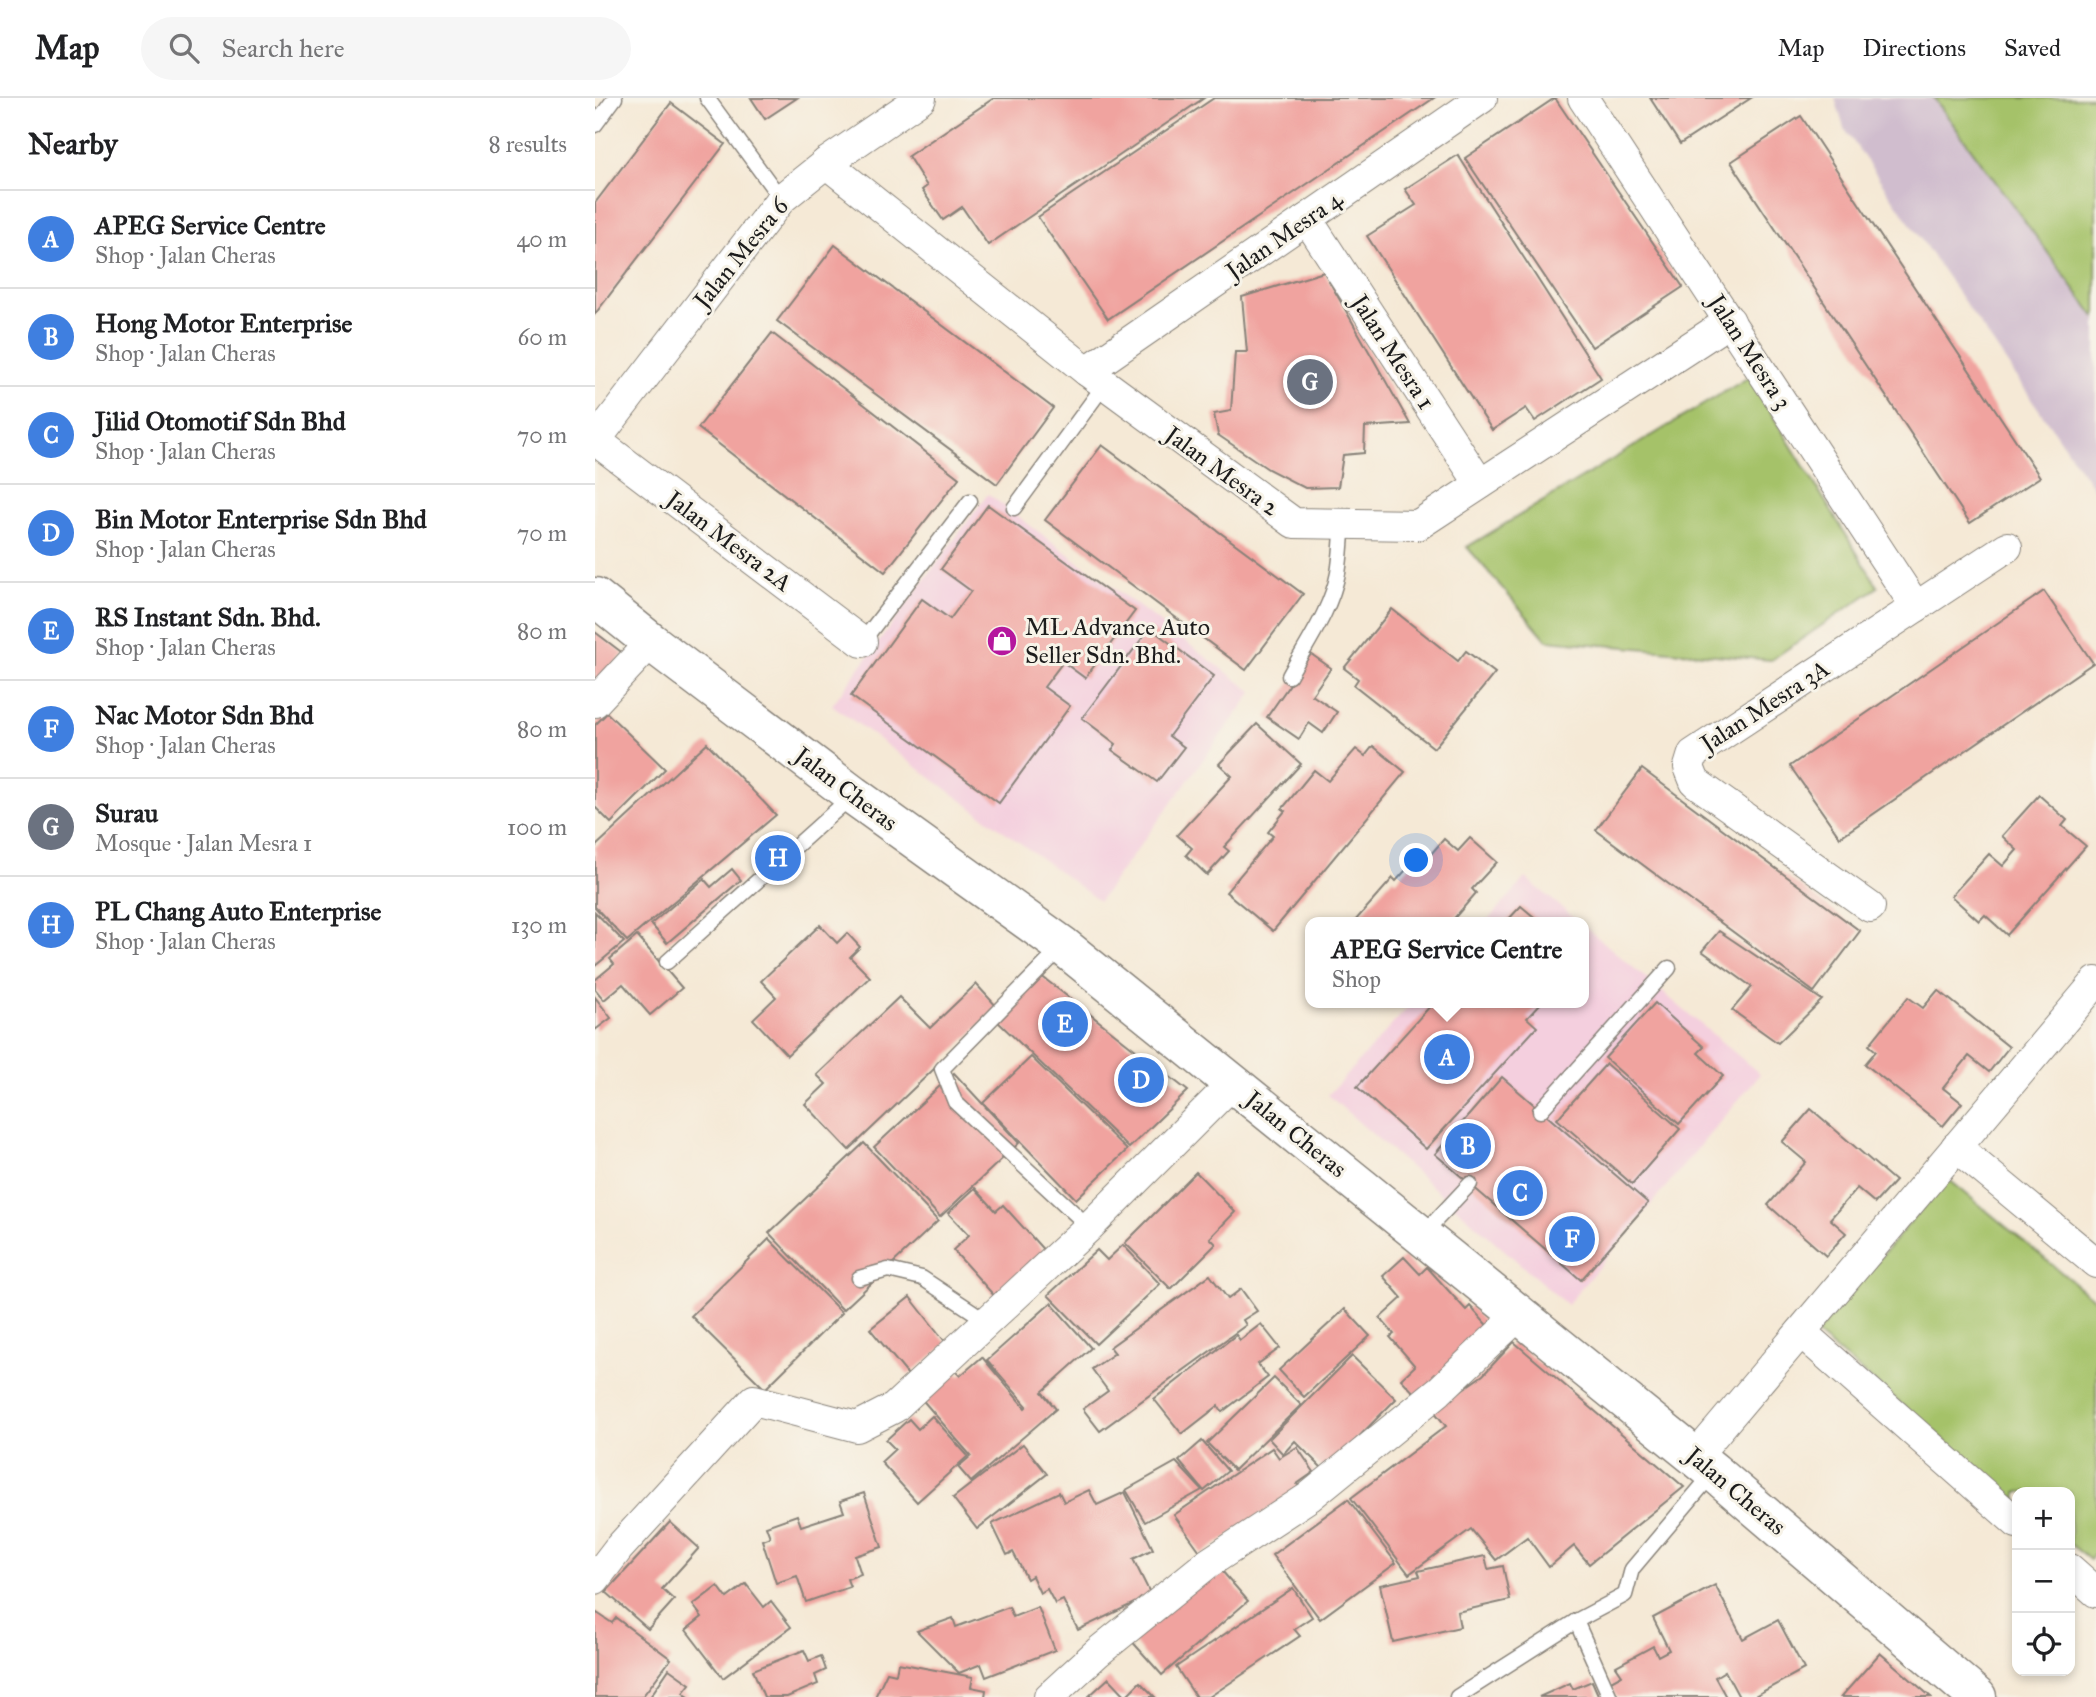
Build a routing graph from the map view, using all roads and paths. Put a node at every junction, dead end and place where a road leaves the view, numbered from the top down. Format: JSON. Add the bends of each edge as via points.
{"nodes":[{"id":1,"x":615,"y":98,"type":"edge"},
{"id":2,"x":707,"y":98,"type":"edge"},
{"id":3,"x":921,"y":98,"type":"edge"},
{"id":4,"x":1482,"y":98,"type":"edge"},
{"id":5,"x":1583,"y":98,"type":"edge"},
{"id":6,"x":595,"y":125,"type":"edge"},
{"id":7,"x":826,"y":163,"type":"junction"},
{"id":8,"x":781,"y":199,"type":"junction"},
{"id":9,"x":1307,"y":219,"type":"junction"},
{"id":10,"x":1730,"y":321,"type":"junction"},
{"id":11,"x":1096,"y":378,"type":"junction"},
{"id":12,"x":595,"y":440,"type":"edge"},
{"id":13,"x":1479,"y":484,"type":"junction"},
{"id":14,"x":970,"y":501,"type":"dead end"},
{"id":15,"x":1014,"y":508,"type":"dead end"},
{"id":16,"x":1343,"y":524,"type":"junction"},
{"id":17,"x":2007,"y":547,"type":"dead end"},
{"id":18,"x":595,"y":597,"type":"edge"},
{"id":19,"x":1916,"y":607,"type":"junction"},
{"id":20,"x":651,"y":642,"type":"junction"},
{"id":21,"x":862,"y":642,"type":"joint"},
{"id":22,"x":1289,"y":676,"type":"dead end"},
{"id":23,"x":595,"y":702,"type":"edge"},
{"id":24,"x":853,"y":795,"type":"junction"},
{"id":25,"x":1870,"y":907,"type":"dead end"},
{"id":26,"x":1063,"y":946,"type":"junction"},
{"id":27,"x":667,"y":962,"type":"dead end"},
{"id":28,"x":1669,"y":968,"type":"dead end"},
{"id":29,"x":2096,"y":982,"type":"edge"},
{"id":30,"x":1233,"y":1083,"type":"junction"},
{"id":31,"x":1540,"y":1111,"type":"dead end"},
{"id":32,"x":1956,"y":1147,"type":"junction"},
{"id":33,"x":1470,"y":1184,"type":"dead end"},
{"id":34,"x":1089,"y":1227,"type":"junction"},
{"id":35,"x":1422,"y":1235,"type":"junction"},
{"id":36,"x":2096,"y":1263,"type":"edge"},
{"id":37,"x":859,"y":1278,"type":"dead end"},
{"id":38,"x":1520,"y":1314,"type":"junction"},
{"id":39,"x":987,"y":1321,"type":"junction"},
{"id":40,"x":1801,"y":1332,"type":"junction"},
{"id":41,"x":1705,"y":1464,"type":"junction"},
{"id":42,"x":2012,"y":1519,"type":"edge"},
{"id":43,"x":2075,"y":1573,"type":"edge"},
{"id":44,"x":595,"y":1579,"type":"edge"},
{"id":45,"x":2096,"y":1592,"type":"edge"},
{"id":46,"x":1577,"y":1621,"type":"junction"},
{"id":47,"x":1049,"y":1697,"type":"edge"},
{"id":48,"x":1457,"y":1697,"type":"edge"},
{"id":49,"x":1611,"y":1697,"type":"edge"},
{"id":50,"x":1977,"y":1697,"type":"edge"}],
"edges":[{"from":1,"to":6,"type":"lane"},
{"from":2,"to":8,"type":"lane"},
{"from":3,"to":7,"type":"street","name":"Jalan Mesra 6"},
{"from":4,"to":9,"type":"street","name":"Jalan Mesra 4"},
{"from":5,"to":10,"type":"street","name":"Jalan Mesra 3"},
{"from":7,"to":8,"type":"street","name":"Jalan Mesra 6"},
{"from":7,"to":11,"type":"street","name":"Jalan Mesra 2"},
{"from":8,"to":12,"type":"street","name":"Jalan Mesra 6"},
{"from":9,"to":11,"type":"street","name":"Jalan Mesra 4"},
{"from":9,"to":13,"type":"street","name":"Jalan Mesra 1"},
{"from":10,"to":13,"type":"street","name":"Jalan Mesra 2"},
{"from":10,"to":19,"type":"street","name":"Jalan Mesra 3"},
{"from":11,"to":15,"type":"lane"},
{"from":11,"to":16,"type":"street","name":"Jalan Mesra 2","via":[[1294,523]]},
{"from":12,"to":21,"type":"street","name":"Jalan Mesra 2A"},
{"from":13,"to":16,"type":"street","name":"Jalan Mesra 2","via":[[1418,525]]},
{"from":14,"to":21,"type":"lane"},
{"from":16,"to":22,"type":"lane","via":[[1332,594]]},
{"from":17,"to":19,"type":"street","name":"Jalan Mesra 3A"},
{"from":18,"to":20,"type":"main road","name":"Jalan Cheras"},
{"from":19,"to":25,"type":"street","name":"Jalan Mesra 3A","via":[[1693,754],[1689,767],[1695,782]]},
{"from":20,"to":23,"type":"street"},
{"from":20,"to":24,"type":"main road","name":"Jalan Cheras"},
{"from":24,"to":26,"type":"main road","name":"Jalan Cheras"},
{"from":24,"to":27,"type":"lane"},
{"from":26,"to":30,"type":"main road","name":"Jalan Cheras"},
{"from":26,"to":34,"type":"lane","via":[[942,1069],[955,1102]]},
{"from":28,"to":31,"type":"lane"},
{"from":29,"to":32,"type":"street"},
{"from":30,"to":34,"type":"street"},
{"from":30,"to":35,"type":"main road","name":"Jalan Cheras"},
{"from":32,"to":36,"type":"street"},
{"from":32,"to":40,"type":"street"},
{"from":33,"to":35,"type":"lane"},
{"from":34,"to":39,"type":"street"},
{"from":35,"to":38,"type":"main road","name":"Jalan Cheras"},
{"from":37,"to":39,"type":"lane","via":[[888,1270],[922,1278]]},
{"from":38,"to":41,"type":"main road","name":"Jalan Cheras"},
{"from":38,"to":47,"type":"street","via":[[1440,1391],[1309,1497],[1207,1564]]},
{"from":39,"to":44,"type":"street","via":[[894,1408],[857,1427],[754,1400]]},
{"from":40,"to":41,"type":"street"},
{"from":40,"to":42,"type":"street"},
{"from":41,"to":46,"type":"lane","via":[[1632,1569],[1625,1595]]},
{"from":41,"to":50,"type":"main road","name":"Jalan Cheras"},
{"from":43,"to":45,"type":"street"},
{"from":46,"to":48,"type":"lane"},
{"from":46,"to":49,"type":"lane"}]}
